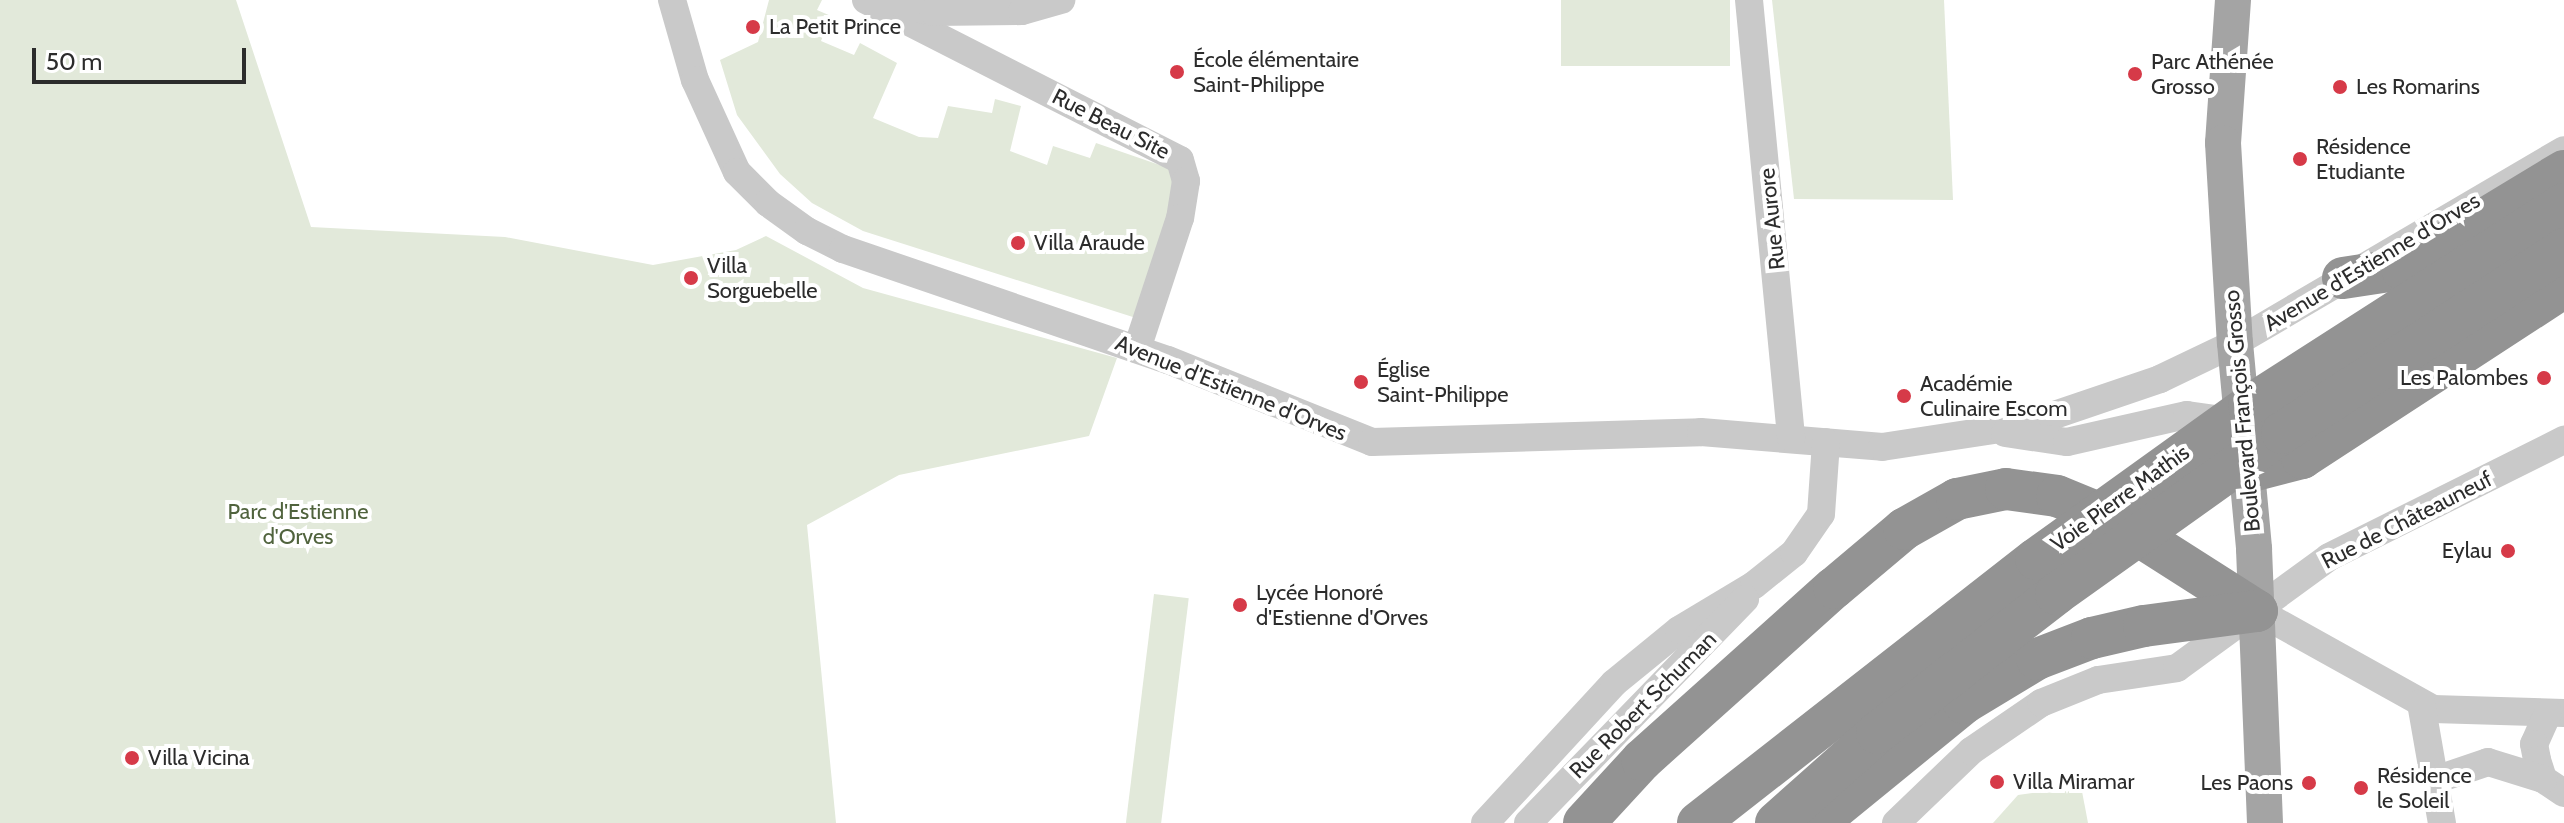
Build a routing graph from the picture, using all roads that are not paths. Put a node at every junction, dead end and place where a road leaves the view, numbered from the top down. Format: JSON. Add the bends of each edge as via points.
{"nodes":[{"id":1,"x":672,"y":0,"type":"edge"},
{"id":2,"x":866,"y":0,"type":"edge"},
{"id":3,"x":893,"y":0,"type":"edge"},
{"id":4,"x":1061,"y":0,"type":"edge"},
{"id":5,"x":1749,"y":0,"type":"edge"},
{"id":6,"x":2233,"y":0,"type":"edge"},
{"id":7,"x":2564,"y":150,"type":"edge"},
{"id":8,"x":2564,"y":171,"type":"edge"},
{"id":9,"x":2544,"y":200,"type":"edge"},
{"id":10,"x":2564,"y":249,"type":"edge"},
{"id":11,"x":2343,"y":278,"type":"junction"},
{"id":12,"x":2564,"y":287,"type":"edge"},
{"id":13,"x":2235,"y":343,"type":"junction"},
{"id":14,"x":1137,"y":349,"type":"junction"},
{"id":15,"x":1996,"y":432,"type":"junction"},
{"id":16,"x":1791,"y":438,"type":"junction"},
{"id":17,"x":2564,"y":440,"type":"edge"},
{"id":18,"x":1826,"y":442,"type":"junction"},
{"id":19,"x":2246,"y":455,"type":"junction"},
{"id":20,"x":2111,"y":518,"type":"junction"},
{"id":21,"x":1754,"y":585,"type":"junction"},
{"id":22,"x":2257,"y":611,"type":"junction"},
{"id":23,"x":2421,"y":703,"type":"junction"},
{"id":24,"x":2556,"y":713,"type":"edge"},
{"id":25,"x":2435,"y":780,"type":"junction"},
{"id":26,"x":2554,"y":786,"type":"edge"},
{"id":27,"x":1485,"y":823,"type":"edge"},
{"id":28,"x":1528,"y":823,"type":"edge"},
{"id":29,"x":1584,"y":823,"type":"edge"},
{"id":30,"x":1698,"y":823,"type":"edge"},
{"id":31,"x":1776,"y":823,"type":"edge"},
{"id":32,"x":1817,"y":823,"type":"edge"},
{"id":33,"x":1896,"y":823,"type":"edge"},
{"id":34,"x":2265,"y":823,"type":"edge"},
{"id":35,"x":2442,"y":823,"type":"edge"}],
"edges":[{"from":1,"to":14,"type":"street","name":"Avenue d'Estienne d'Orves","via":[[716,134],[737,172],[768,203],[843,249]]},
{"from":2,"to":14,"type":"street","name":"Rue Beau Site","via":[[1180,160],[1186,181],[1180,218]]},
{"from":3,"to":4,"type":"street","via":[[933,12],[1022,11]]},
{"from":5,"to":16,"type":"street","name":"Rue Aurore"},
{"from":6,"to":13,"type":"main road","name":"Boulevard François Grosso","via":[[2223,143]]},
{"from":7,"to":11,"type":"street","name":"Avenue d'Estienne d'Orves"},
{"from":8,"to":9,"type":"highway"},
{"from":9,"to":11,"type":"highway","via":[[2402,269]]},
{"from":9,"to":30,"type":"highway","name":"Voie Pierre Mathis","bridge":true,"via":[[2036,559]]},
{"from":10,"to":31,"type":"highway","name":"Voie Pierre Mathis","bridge":true,"via":[[2282,433],[2056,594],[1877,733]]},
{"from":11,"to":13,"type":"street","name":"Avenue d'Estienne d'Orves"},
{"from":12,"to":19,"type":"highway","via":[[2302,458]]},
{"from":13,"to":15,"type":"street","name":"Avenue d'Estienne d'Orves","via":[[2160,379]]},
{"from":13,"to":19,"type":"main road","name":"Boulevard François Grosso"},
{"from":14,"to":16,"type":"street","name":"Avenue d'Estienne d'Orves","via":[[1372,442],[1701,432]]},
{"from":15,"to":18,"type":"street","name":"Avenue d'Estienne d'Orves","via":[[1882,447]]},
{"from":15,"to":19,"type":"street","name":"Avenue d'Estienne d'Orves","via":[[2067,442],[2187,415],[2216,419]]},
{"from":16,"to":18,"type":"street","name":"Avenue d'Estienne d'Orves"},
{"from":17,"to":22,"type":"street","name":"Rue de Châteauneuf","via":[[2343,549]]},
{"from":18,"to":21,"type":"street","name":"Rue Robert Schuman","via":[[1821,514],[1794,553]]},
{"from":19,"to":20,"type":"highway","via":[[2199,504],[2178,517],[2151,522]]},
{"from":19,"to":22,"type":"main road","name":"Boulevard François Grosso"},
{"from":20,"to":22,"type":"highway"},
{"from":20,"to":29,"type":"highway","via":[[2057,496],[2006,489],[1957,499],[1904,529],[1642,760]]},
{"from":21,"to":27,"type":"street","name":"Rue Robert Schuman","via":[[1679,630],[1614,683]]},
{"from":21,"to":28,"type":"street","name":"Rue Robert Schuman","via":[[1734,614]]},
{"from":22,"to":23,"type":"street"},
{"from":22,"to":32,"type":"highway","via":[[2131,629],[2037,659],[1964,703]]},
{"from":22,"to":33,"type":"street","name":"Rue de Châteauneuf","via":[[2177,668],[2098,680],[2041,703],[1971,751]]},
{"from":22,"to":34,"type":"main road","name":"Boulevard François Grosso"},
{"from":23,"to":24,"type":"street","via":[[2450,712]]},
{"from":23,"to":25,"type":"street"},
{"from":24,"to":26,"type":"street","via":[[2534,744]]},
{"from":25,"to":26,"type":"street","via":[[2488,762]]},
{"from":25,"to":35,"type":"street"}]}
